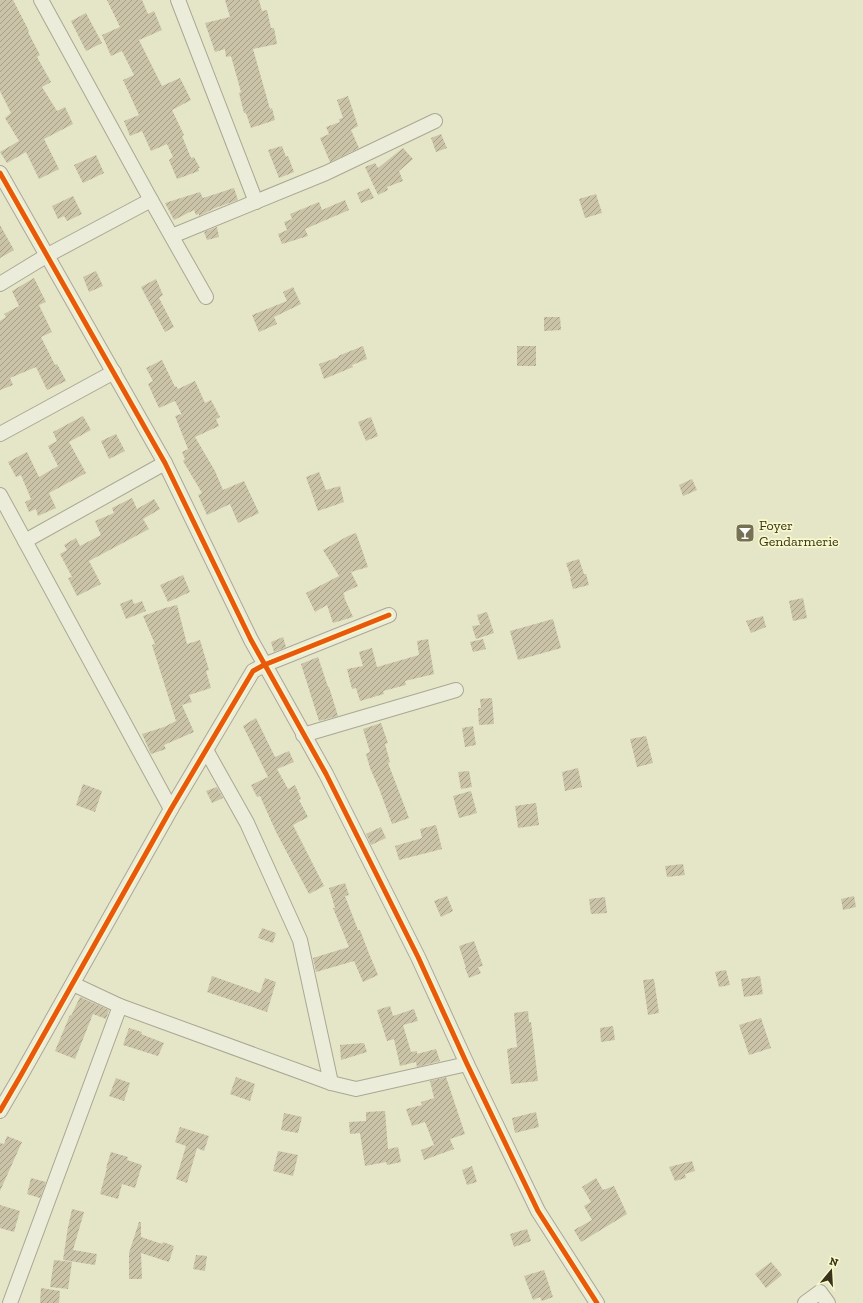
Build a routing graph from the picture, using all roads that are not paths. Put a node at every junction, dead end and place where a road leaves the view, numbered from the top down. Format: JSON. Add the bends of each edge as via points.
{"nodes":[{"id":1,"x":41,"y":0,"type":"edge"},
{"id":2,"x":178,"y":0,"type":"edge"},
{"id":3,"x":435,"y":122,"type":"dead end"},
{"id":4,"x":0,"y":173,"type":"edge"},
{"id":5,"x":151,"y":200,"type":"junction"},
{"id":6,"x":256,"y":202,"type":"junction"},
{"id":7,"x":172,"y":236,"type":"junction"},
{"id":8,"x":46,"y":256,"type":"junction"},
{"id":9,"x":0,"y":284,"type":"edge"},
{"id":10,"x":206,"y":297,"type":"dead end"},
{"id":11,"x":114,"y":372,"type":"junction"},
{"id":12,"x":0,"y":434,"type":"edge"},
{"id":13,"x":165,"y":463,"type":"junction"},
{"id":14,"x":0,"y":495,"type":"edge"},
{"id":15,"x":25,"y":541,"type":"junction"},
{"id":16,"x":389,"y":615,"type":"dead end"},
{"id":17,"x":264,"y":665,"type":"junction"},
{"id":18,"x":456,"y":690,"type":"dead end"},
{"id":19,"x":303,"y":735,"type":"junction"},
{"id":20,"x":206,"y":750,"type":"junction"},
{"id":21,"x":171,"y":809,"type":"junction"},
{"id":22,"x":73,"y":984,"type":"junction"},
{"id":23,"x":120,"y":1006,"type":"junction"},
{"id":24,"x":466,"y":1064,"type":"junction"},
{"id":25,"x":331,"y":1083,"type":"junction"},
{"id":26,"x":0,"y":1111,"type":"edge"},
{"id":27,"x":10,"y":1303,"type":"edge"},
{"id":28,"x":597,"y":1303,"type":"edge"},
{"id":29,"x":805,"y":1303,"type":"edge"},
{"id":30,"x":828,"y":1303,"type":"edge"}],
"edges":[{"from":1,"to":5,"type":"street"},
{"from":2,"to":6,"type":"street"},
{"from":3,"to":6,"type":"street","via":[[326,173]]},
{"from":4,"to":8,"type":"street"},
{"from":5,"to":7,"type":"street"},
{"from":5,"to":8,"type":"street"},
{"from":6,"to":7,"type":"street"},
{"from":7,"to":10,"type":"street"},
{"from":8,"to":9,"type":"street"},
{"from":8,"to":11,"type":"street"},
{"from":11,"to":12,"type":"street"},
{"from":11,"to":13,"type":"street"},
{"from":13,"to":15,"type":"street"},
{"from":13,"to":17,"type":"street"},
{"from":14,"to":15,"type":"street"},
{"from":15,"to":21,"type":"street"},
{"from":16,"to":17,"type":"street"},
{"from":17,"to":19,"type":"street"},
{"from":17,"to":20,"type":"street","via":[[253,671]]},
{"from":18,"to":19,"type":"street"},
{"from":19,"to":24,"type":"street","via":[[326,774],[418,957]]},
{"from":20,"to":21,"type":"street"},
{"from":20,"to":25,"type":"street","via":[[247,823],[300,940]]},
{"from":21,"to":22,"type":"street"},
{"from":22,"to":23,"type":"street"},
{"from":22,"to":26,"type":"street"},
{"from":23,"to":25,"type":"street"},
{"from":23,"to":27,"type":"street"},
{"from":24,"to":25,"type":"street","via":[[356,1089]]},
{"from":24,"to":28,"type":"street","via":[[538,1211]]},
{"from":29,"to":30,"type":"street","via":[[820,1292]]}]}
